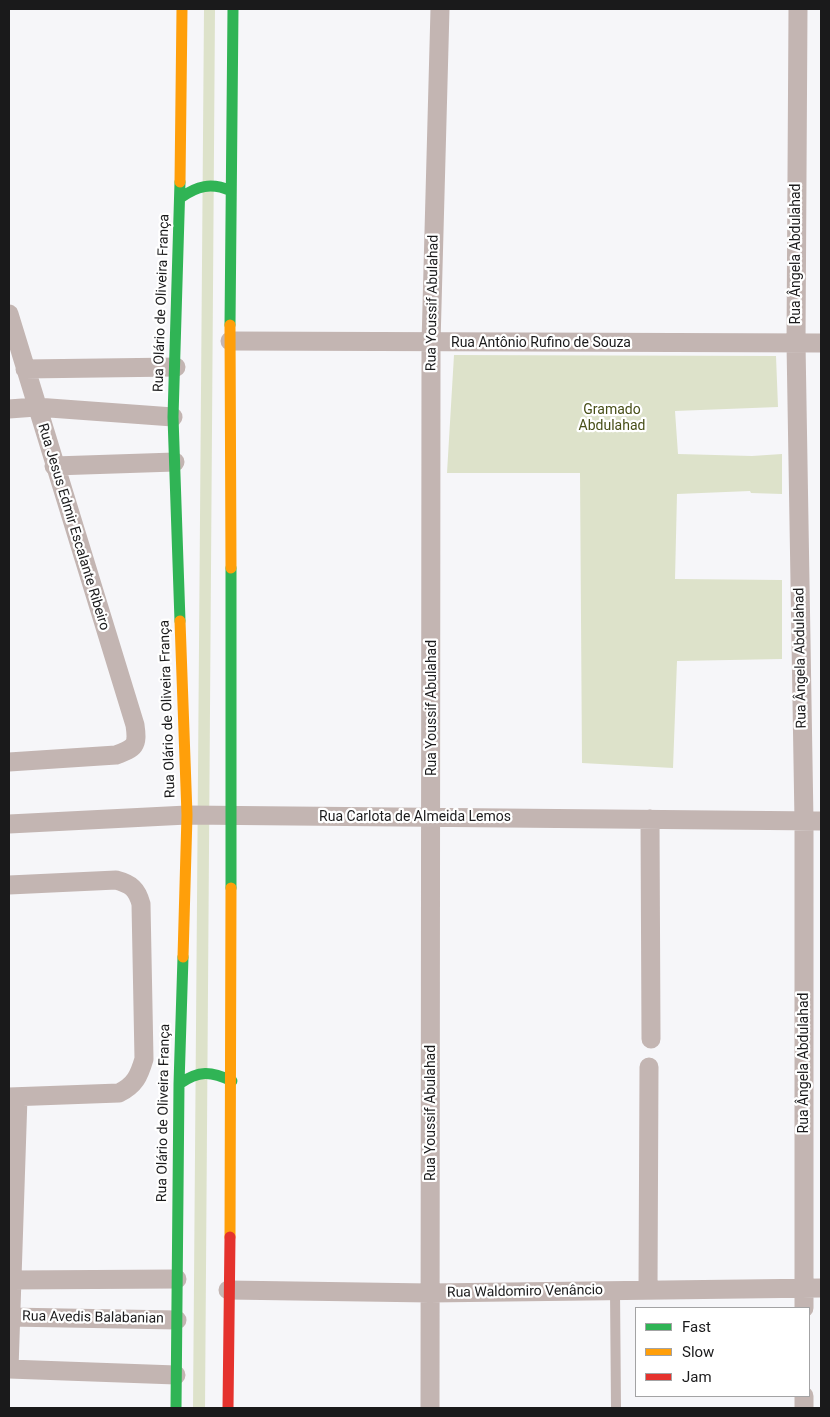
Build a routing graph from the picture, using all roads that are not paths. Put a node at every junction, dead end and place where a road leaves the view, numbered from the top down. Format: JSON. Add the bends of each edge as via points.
{"nodes":[{"id":1,"x":182,"y":9,"type":"edge"},
{"id":2,"x":233,"y":9,"type":"edge"},
{"id":3,"x":440,"y":9,"type":"edge"},
{"id":4,"x":798,"y":9,"type":"edge"},
{"id":5,"x":231,"y":191,"type":"junction"},
{"id":6,"x":180,"y":198,"type":"junction"},
{"id":7,"x":9,"y":314,"type":"edge"},
{"id":8,"x":230,"y":341,"type":"junction"},
{"id":9,"x":796,"y":343,"type":"junction"},
{"id":10,"x":821,"y":343,"type":"edge"},
{"id":11,"x":431,"y":344,"type":"junction"},
{"id":12,"x":176,"y":368,"type":"junction"},
{"id":13,"x":25,"y":369,"type":"junction"},
{"id":14,"x":36,"y":407,"type":"junction"},
{"id":15,"x":9,"y":409,"type":"edge"},
{"id":16,"x":173,"y":417,"type":"junction"},
{"id":17,"x":175,"y":462,"type":"junction"},
{"id":18,"x":54,"y":466,"type":"junction"},
{"id":19,"x":9,"y":762,"type":"edge"},
{"id":20,"x":187,"y":815,"type":"junction"},
{"id":21,"x":231,"y":816,"type":"junction"},
{"id":22,"x":432,"y":816,"type":"junction"},
{"id":23,"x":650,"y":819,"type":"junction"},
{"id":24,"x":812,"y":821,"type":"edge"},
{"id":25,"x":9,"y":824,"type":"edge"},
{"id":26,"x":9,"y":885,"type":"edge"},
{"id":27,"x":651,"y":1040,"type":"dead end"},
{"id":28,"x":649,"y":1067,"type":"dead end"},
{"id":29,"x":232,"y":1081,"type":"junction"},
{"id":30,"x":179,"y":1084,"type":"junction"},
{"id":31,"x":13,"y":1097,"type":"edge"},
{"id":32,"x":177,"y":1279,"type":"junction"},
{"id":33,"x":11,"y":1280,"type":"junction"},
{"id":34,"x":813,"y":1288,"type":"edge"},
{"id":35,"x":228,"y":1290,"type":"junction"},
{"id":36,"x":648,"y":1290,"type":"junction"},
{"id":37,"x":615,"y":1291,"type":"junction"},
{"id":38,"x":430,"y":1293,"type":"junction"},
{"id":39,"x":804,"y":1307,"type":"edge"},
{"id":40,"x":10,"y":1316,"type":"edge"},
{"id":41,"x":177,"y":1320,"type":"junction"},
{"id":42,"x":9,"y":1369,"type":"edge"},
{"id":43,"x":176,"y":1375,"type":"junction"},
{"id":44,"x":176,"y":1408,"type":"edge"},
{"id":45,"x":228,"y":1408,"type":"edge"},
{"id":46,"x":430,"y":1408,"type":"edge"},
{"id":47,"x":616,"y":1408,"type":"edge"}],
"edges":[{"from":1,"to":6,"type":"street","name":"Rua Olário de Oliveira França"},
{"from":2,"to":5,"type":"street"},
{"from":3,"to":11,"type":"street","name":"Rua Youssif Abulahad"},
{"from":4,"to":9,"type":"street","name":"Rua Ângela Abdulahad"},
{"from":5,"to":6,"type":"street","via":[[220,185],[208,184],[193,188]]},
{"from":5,"to":8,"type":"street"},
{"from":6,"to":12,"type":"street","name":"Rua Olário de Oliveira França"},
{"from":7,"to":13,"type":"street","name":"Rua Jesus Edmir Escalante Ribeiro"},
{"from":8,"to":11,"type":"street","name":"Rua Antônio Rufino de Souza"},
{"from":8,"to":21,"type":"street"},
{"from":9,"to":10,"type":"street","name":"Rua Antônio Rufino de Souza"},
{"from":9,"to":11,"type":"street","name":"Rua Antônio Rufino de Souza"},
{"from":9,"to":24,"type":"street","name":"Rua Ângela Abdulahad"},
{"from":11,"to":22,"type":"street","name":"Rua Youssif Abulahad"},
{"from":12,"to":13,"type":"street"},
{"from":12,"to":16,"type":"street","name":"Rua Olário de Oliveira França"},
{"from":13,"to":14,"type":"street","name":"Rua Jesus Edmir Escalante Ribeiro"},
{"from":14,"to":15,"type":"street"},
{"from":14,"to":16,"type":"street"},
{"from":14,"to":18,"type":"street","name":"Rua Jesus Edmir Escalante Ribeiro"},
{"from":16,"to":17,"type":"street","name":"Rua Olário de Oliveira França"},
{"from":17,"to":18,"type":"street"},
{"from":17,"to":20,"type":"street","name":"Rua Olário de Oliveira França"},
{"from":18,"to":19,"type":"street","name":"Rua Jesus Edmir Escalante Ribeiro","via":[[138,739],[132,749],[116,756]]},
{"from":20,"to":21,"type":"street","name":"Rua Carlota de Almeida Lemos"},
{"from":20,"to":25,"type":"street","name":"Rua Carlota de Almeida Lemos"},
{"from":20,"to":30,"type":"street","name":"Rua Olário de Oliveira França"},
{"from":21,"to":22,"type":"street","name":"Rua Carlota de Almeida Lemos"},
{"from":21,"to":29,"type":"street"},
{"from":22,"to":23,"type":"street","name":"Rua Carlota de Almeida Lemos"},
{"from":22,"to":38,"type":"street","name":"Rua Youssif Abulahad"},
{"from":23,"to":24,"type":"street","name":"Rua Carlota de Almeida Lemos"},
{"from":23,"to":27,"type":"street"},
{"from":24,"to":34,"type":"street","name":"Rua Ângela Abdulahad"},
{"from":26,"to":31,"type":"street","via":[[116,880],[130,884],[138,893],[141,904],[144,1059],[139,1077],[119,1093]]},
{"from":28,"to":36,"type":"street"},
{"from":29,"to":30,"type":"street","via":[[205,1071],[193,1074]]},
{"from":29,"to":35,"type":"street"},
{"from":30,"to":32,"type":"street","name":"Rua Olário de Oliveira França"},
{"from":31,"to":33,"type":"street"},
{"from":32,"to":33,"type":"street"},
{"from":32,"to":41,"type":"street","name":"Rua Olário de Oliveira França"},
{"from":33,"to":40,"type":"street"},
{"from":34,"to":36,"type":"street","name":"Rua Waldomiro Venâncio"},
{"from":34,"to":39,"type":"street","name":"Rua Ângela Abdulahad"},
{"from":35,"to":38,"type":"street","name":"Rua Waldomiro Venâncio"},
{"from":35,"to":45,"type":"street"},
{"from":36,"to":37,"type":"street","name":"Rua Waldomiro Venâncio"},
{"from":37,"to":38,"type":"street","name":"Rua Waldomiro Venâncio"},
{"from":37,"to":47,"type":"lane"},
{"from":38,"to":46,"type":"street","name":"Rua Youssif Abulahad"},
{"from":40,"to":41,"type":"street","name":"Rua Avedis Balabanian"},
{"from":40,"to":42,"type":"street"},
{"from":41,"to":43,"type":"street","name":"Rua Olário de Oliveira França"},
{"from":42,"to":43,"type":"street"},
{"from":43,"to":44,"type":"street","name":"Rua Olário de Oliveira França"}]}
